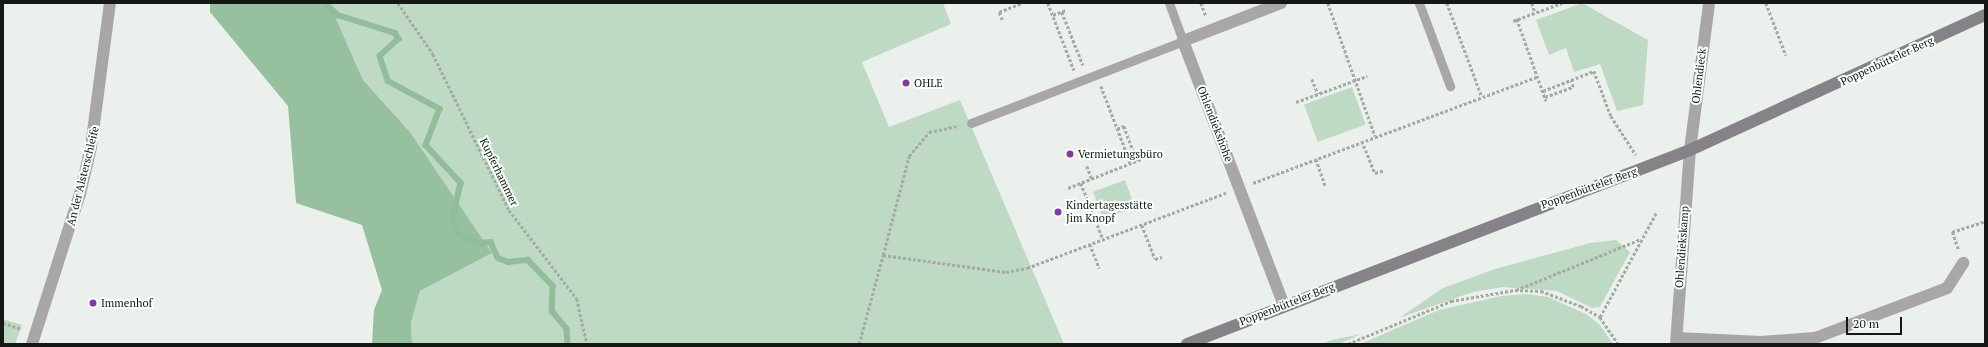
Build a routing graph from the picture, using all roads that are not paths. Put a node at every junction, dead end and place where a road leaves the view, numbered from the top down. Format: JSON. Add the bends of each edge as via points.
{"nodes":[{"id":1,"x":110,"y":3,"type":"edge"},
{"id":2,"x":1169,"y":3,"type":"edge"},
{"id":3,"x":1281,"y":3,"type":"edge"},
{"id":4,"x":1419,"y":3,"type":"edge"},
{"id":5,"x":1709,"y":3,"type":"edge"},
{"id":6,"x":1985,"y":15,"type":"edge"},
{"id":7,"x":1183,"y":41,"type":"junction"},
{"id":8,"x":1450,"y":86,"type":"dead end"},
{"id":9,"x":970,"y":123,"type":"road end"},
{"id":10,"x":1690,"y":150,"type":"junction"},
{"id":11,"x":1963,"y":263,"type":"road end"},
{"id":12,"x":1284,"y":306,"type":"junction"},
{"id":13,"x":1676,"y":341,"type":"edge"},
{"id":14,"x":32,"y":344,"type":"edge"},
{"id":15,"x":1187,"y":344,"type":"edge"}],
"edges":[{"from":1,"to":14,"type":"street","name":"An der Alsterschleife","via":[[91,147],[80,194]]},
{"from":2,"to":7,"type":"lane"},
{"from":3,"to":7,"type":"street"},
{"from":4,"to":8,"type":"lane"},
{"from":5,"to":10,"type":"street","name":"Ohlendieck"},
{"from":6,"to":10,"type":"main road","name":"Poppenbütteler Berg"},
{"from":7,"to":9,"type":"lane"},
{"from":7,"to":12,"type":"street","name":"Ohlendiekshöhe"},
{"from":10,"to":12,"type":"main road","name":"Poppenbütteler Berg"},
{"from":10,"to":13,"type":"street","name":"Ohlendiekskamp"},
{"from":11,"to":13,"type":"street","via":[[1947,288],[1815,338],[1761,342]]},
{"from":12,"to":15,"type":"main road","name":"Poppenbütteler Berg"}]}
